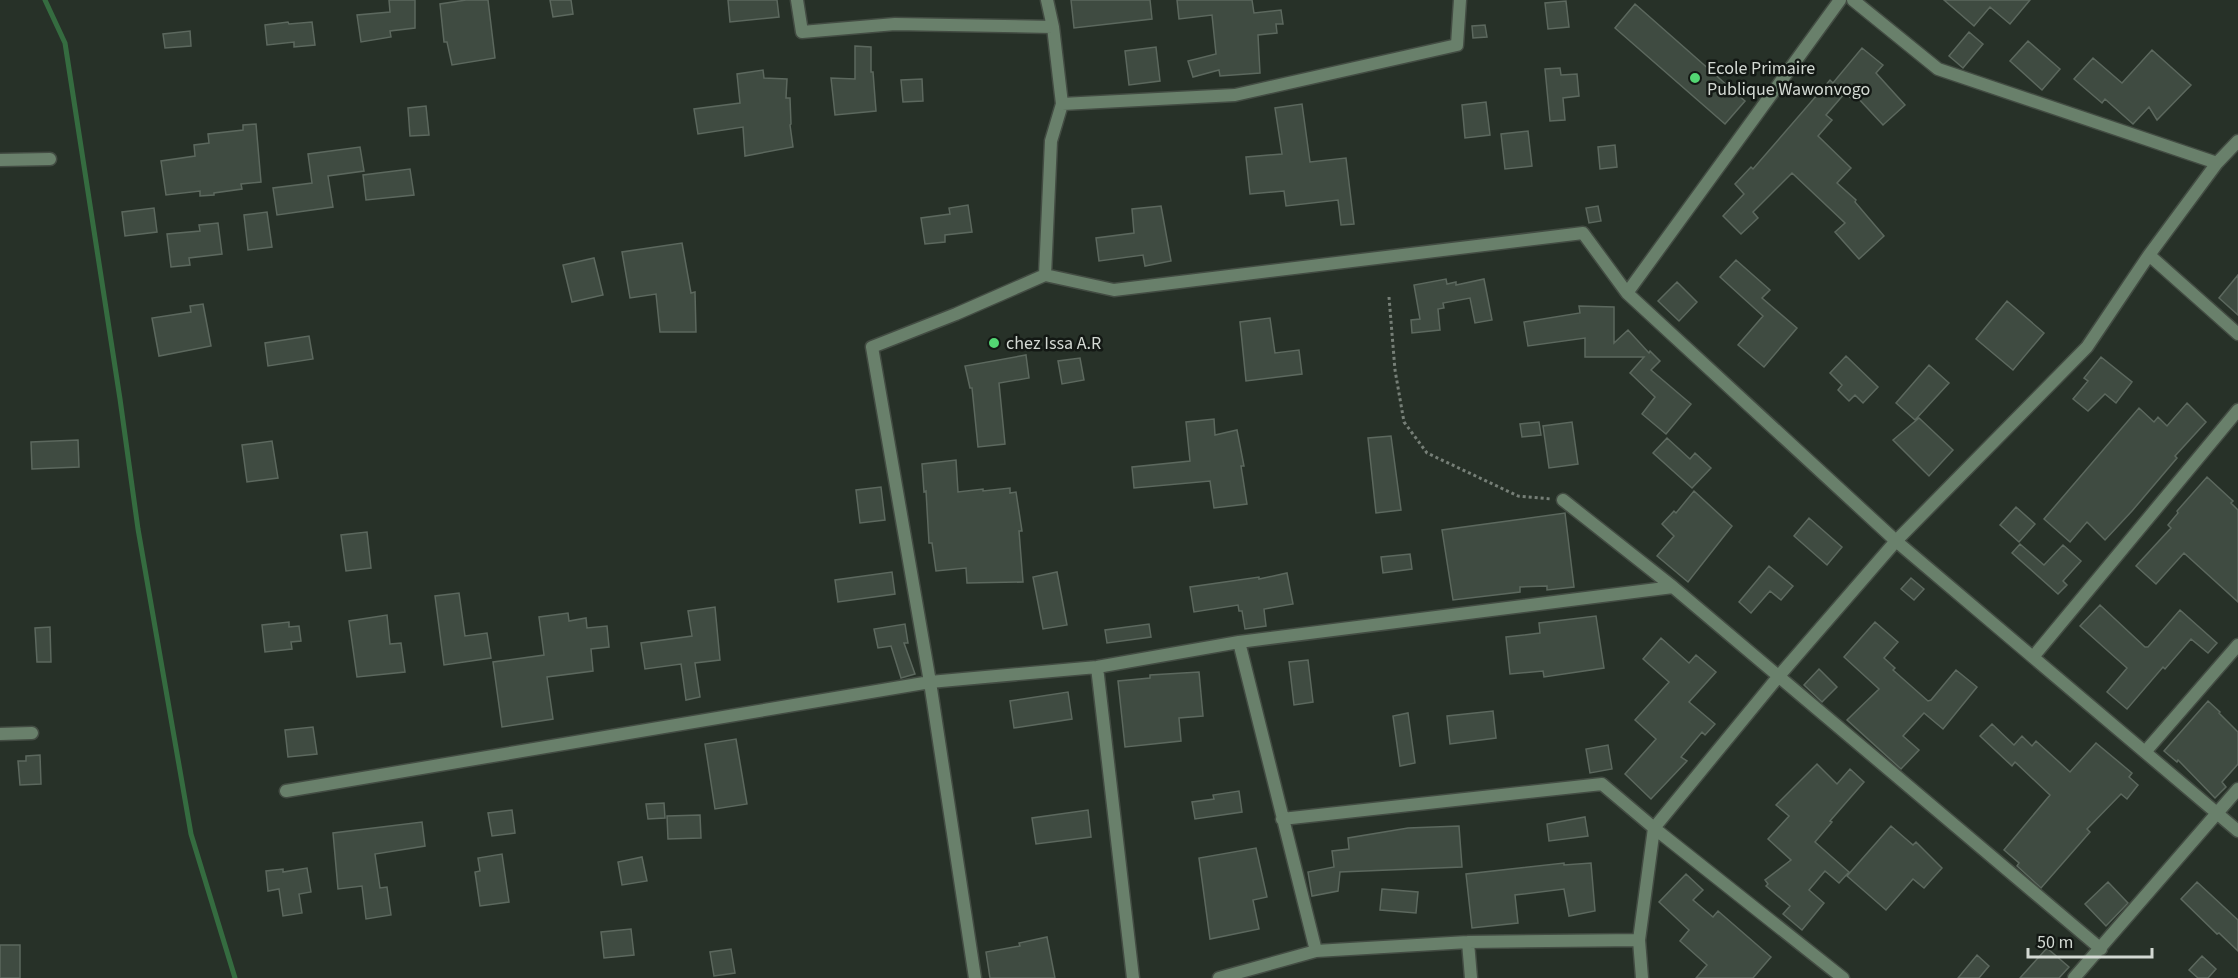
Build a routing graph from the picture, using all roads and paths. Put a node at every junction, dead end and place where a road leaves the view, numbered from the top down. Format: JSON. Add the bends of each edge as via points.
{"nodes":[{"id":1,"x":797,"y":0,"type":"edge"},
{"id":2,"x":1047,"y":0,"type":"edge"},
{"id":3,"x":1460,"y":0,"type":"edge"},
{"id":4,"x":1840,"y":0,"type":"edge"},
{"id":5,"x":1853,"y":0,"type":"edge"},
{"id":6,"x":1053,"y":27,"type":"junction"},
{"id":7,"x":1062,"y":104,"type":"junction"},
{"id":8,"x":2238,"y":141,"type":"edge"},
{"id":9,"x":50,"y":159,"type":"dead end"},
{"id":10,"x":0,"y":160,"type":"edge"},
{"id":11,"x":2217,"y":163,"type":"junction"},
{"id":12,"x":2149,"y":255,"type":"junction"},
{"id":13,"x":1045,"y":275,"type":"junction"},
{"id":14,"x":1628,"y":293,"type":"junction"},
{"id":15,"x":1389,"y":297,"type":"dead end"},
{"id":16,"x":2238,"y":334,"type":"edge"},
{"id":17,"x":2238,"y":410,"type":"edge"},
{"id":18,"x":1563,"y":500,"type":"joint"},
{"id":19,"x":1896,"y":541,"type":"junction"},
{"id":20,"x":1673,"y":586,"type":"junction"},
{"id":21,"x":1239,"y":642,"type":"junction"},
{"id":22,"x":2238,"y":645,"type":"edge"},
{"id":23,"x":2033,"y":657,"type":"junction"},
{"id":24,"x":1097,"y":667,"type":"junction"},
{"id":25,"x":1778,"y":677,"type":"junction"},
{"id":26,"x":930,"y":682,"type":"junction"},
{"id":27,"x":32,"y":733,"type":"dead end"},
{"id":28,"x":0,"y":734,"type":"edge"},
{"id":29,"x":2145,"y":752,"type":"junction"},
{"id":30,"x":2238,"y":789,"type":"edge"},
{"id":31,"x":286,"y":791,"type":"dead end"},
{"id":32,"x":2217,"y":814,"type":"junction"},
{"id":33,"x":1282,"y":819,"type":"junction"},
{"id":34,"x":1654,"y":828,"type":"junction"},
{"id":35,"x":2238,"y":831,"type":"edge"},
{"id":36,"x":1639,"y":940,"type":"junction"},
{"id":37,"x":1468,"y":942,"type":"junction"},
{"id":38,"x":2101,"y":949,"type":"junction"},
{"id":39,"x":1316,"y":951,"type":"junction"},
{"id":40,"x":975,"y":978,"type":"edge"},
{"id":41,"x":1133,"y":978,"type":"edge"},
{"id":42,"x":1219,"y":978,"type":"edge"},
{"id":43,"x":1471,"y":978,"type":"edge"},
{"id":44,"x":1642,"y":978,"type":"edge"},
{"id":45,"x":1843,"y":978,"type":"edge"},
{"id":46,"x":2074,"y":978,"type":"edge"}],
"edges":[{"from":1,"to":6,"type":"street","via":[[802,32],[895,24]]},
{"from":2,"to":6,"type":"street"},
{"from":3,"to":7,"type":"street","via":[[1457,45],[1235,95]]},
{"from":4,"to":14,"type":"street"},
{"from":5,"to":11,"type":"street","via":[[1938,69]]},
{"from":6,"to":7,"type":"street"},
{"from":7,"to":13,"type":"street","via":[[1051,141]]},
{"from":8,"to":11,"type":"street"},
{"from":9,"to":10,"type":"street"},
{"from":11,"to":12,"type":"street"},
{"from":12,"to":16,"type":"street"},
{"from":12,"to":19,"type":"street","via":[[2087,347]]},
{"from":13,"to":14,"type":"street","via":[[1114,290],[1583,233]]},
{"from":13,"to":26,"type":"street","via":[[872,347]]},
{"from":14,"to":19,"type":"street"},
{"from":15,"to":18,"type":"path","via":[[1404,422],[1427,453],[1518,496]]},
{"from":17,"to":23,"type":"street"},
{"from":18,"to":20,"type":"street"},
{"from":19,"to":23,"type":"street"},
{"from":19,"to":25,"type":"street"},
{"from":20,"to":21,"type":"street"},
{"from":20,"to":25,"type":"street"},
{"from":21,"to":24,"type":"street"},
{"from":21,"to":33,"type":"street"},
{"from":22,"to":29,"type":"street"},
{"from":23,"to":29,"type":"street"},
{"from":24,"to":26,"type":"street"},
{"from":24,"to":41,"type":"street"},
{"from":25,"to":34,"type":"street"},
{"from":25,"to":38,"type":"street"},
{"from":26,"to":31,"type":"street"},
{"from":26,"to":40,"type":"street"},
{"from":27,"to":28,"type":"street"},
{"from":29,"to":32,"type":"street"},
{"from":30,"to":32,"type":"street"},
{"from":32,"to":35,"type":"street"},
{"from":32,"to":38,"type":"street"},
{"from":33,"to":34,"type":"street","via":[[1602,784]]},
{"from":33,"to":39,"type":"street"},
{"from":34,"to":36,"type":"street"},
{"from":34,"to":45,"type":"street"},
{"from":36,"to":37,"type":"street"},
{"from":36,"to":44,"type":"street"},
{"from":37,"to":39,"type":"street"},
{"from":37,"to":43,"type":"street"},
{"from":38,"to":46,"type":"street"},
{"from":39,"to":42,"type":"street"}]}
